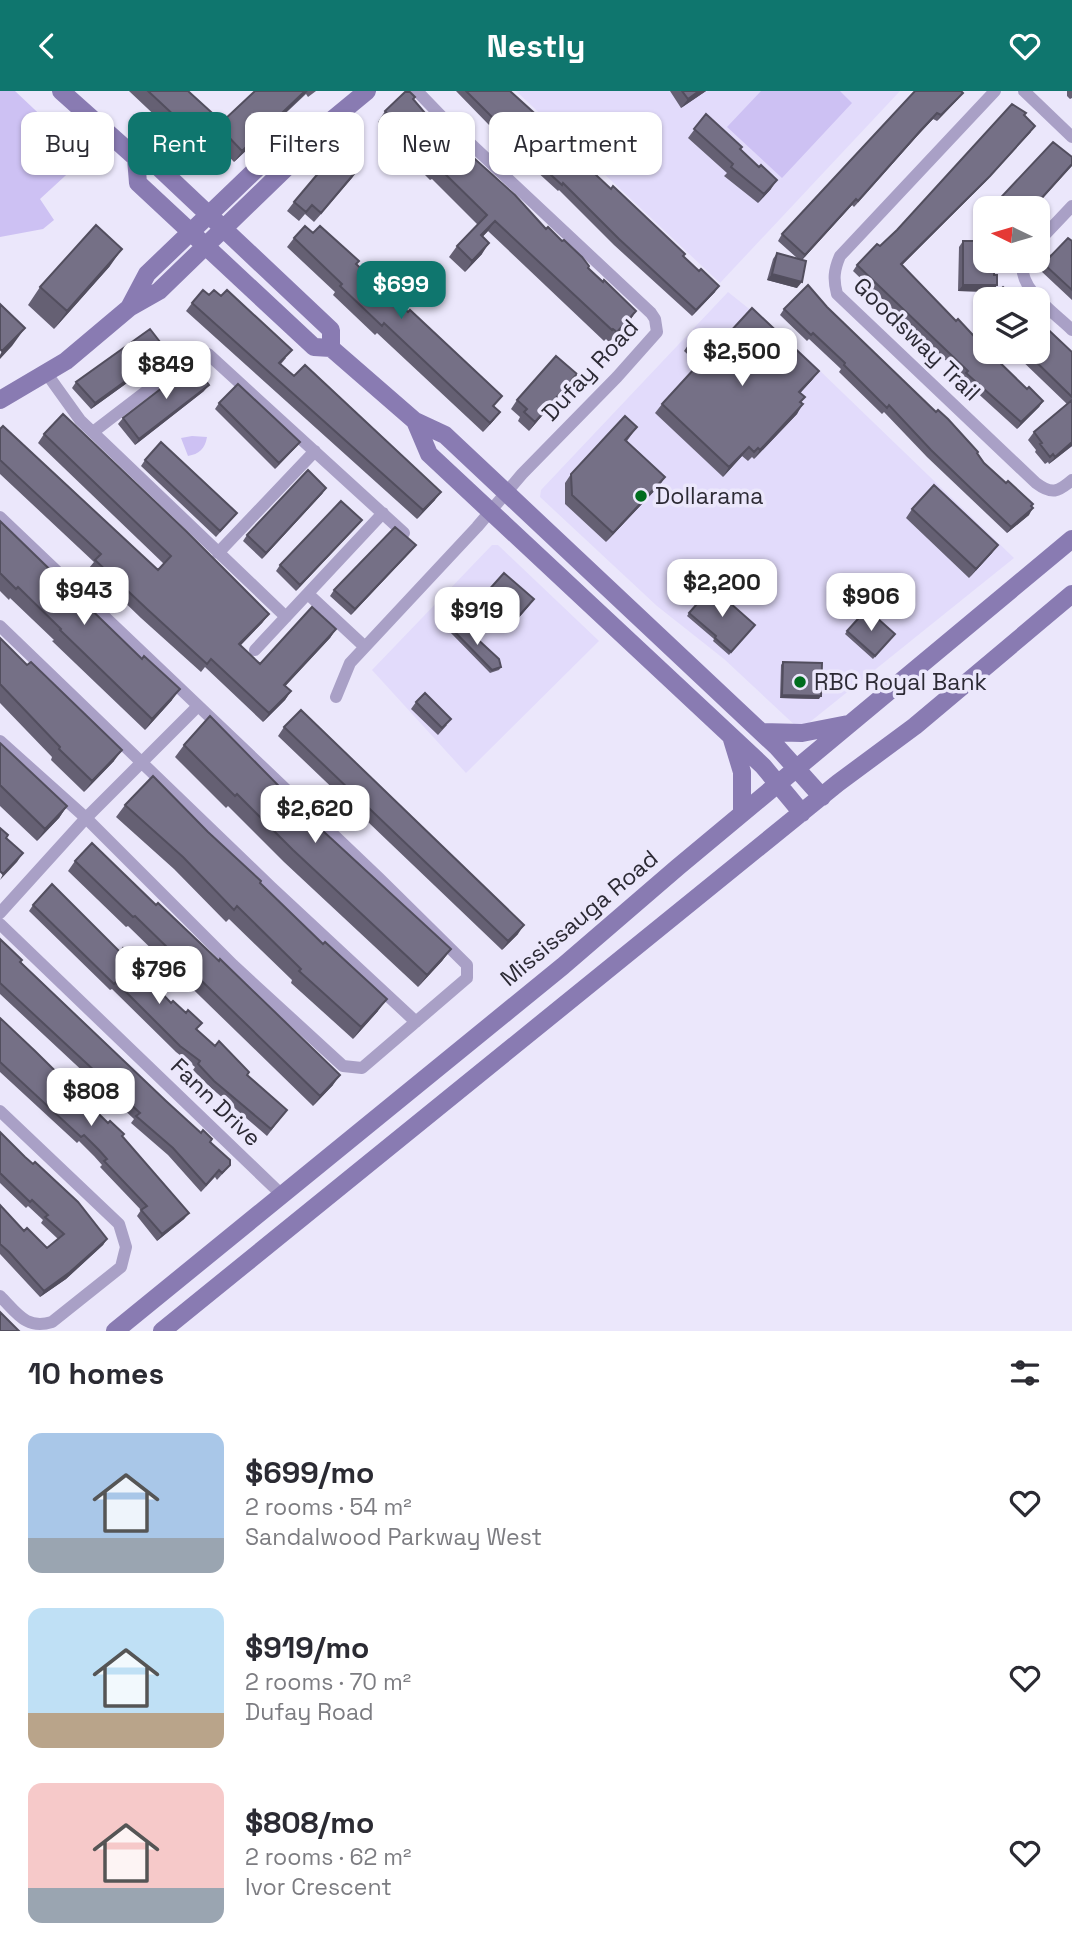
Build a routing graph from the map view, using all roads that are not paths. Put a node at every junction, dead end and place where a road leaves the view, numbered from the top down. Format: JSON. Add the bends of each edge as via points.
{"nodes":[{"id":1,"x":61,"y":91,"type":"edge"},
{"id":2,"x":367,"y":91,"type":"edge"},
{"id":3,"x":417,"y":91,"type":"edge"},
{"id":4,"x":995,"y":91,"type":"edge"},
{"id":5,"x":1024,"y":91,"type":"edge"},
{"id":6,"x":342,"y":112,"type":"edge"},
{"id":7,"x":1072,"y":137,"type":"edge"},
{"id":8,"x":128,"y":151,"type":"edge"},
{"id":9,"x":137,"y":175,"type":"edge"},
{"id":10,"x":167,"y":175,"type":"edge"},
{"id":11,"x":250,"y":175,"type":"edge"},
{"id":12,"x":279,"y":175,"type":"edge"},
{"id":13,"x":1072,"y":206,"type":"edge"},
{"id":14,"x":208,"y":214,"type":"junction"},
{"id":15,"x":223,"y":229,"type":"junction"},
{"id":16,"x":1050,"y":229,"type":"edge"},
{"id":17,"x":190,"y":231,"type":"junction"},
{"id":18,"x":206,"y":245,"type":"junction"},
{"id":19,"x":1022,"y":273,"type":"edge"},
{"id":20,"x":129,"y":308,"type":"junction"},
{"id":21,"x":1072,"y":330,"type":"edge"},
{"id":22,"x":331,"y":348,"type":"junction"},
{"id":23,"x":47,"y":374,"type":"junction"},
{"id":24,"x":0,"y":400,"type":"edge"},
{"id":25,"x":415,"y":421,"type":"junction"},
{"id":26,"x":93,"y":432,"type":"junction"},
{"id":27,"x":315,"y":451,"type":"junction"},
{"id":28,"x":1072,"y":480,"type":"edge"},
{"id":29,"x":506,"y":493,"type":"junction"},
{"id":30,"x":491,"y":510,"type":"junction"},
{"id":31,"x":383,"y":513,"type":"junction"},
{"id":32,"x":0,"y":517,"type":"edge"},
{"id":33,"x":404,"y":533,"type":"edge"},
{"id":34,"x":1072,"y":539,"type":"edge"},
{"id":35,"x":218,"y":553,"type":"junction"},
{"id":36,"x":308,"y":594,"type":"junction"},
{"id":37,"x":1072,"y":594,"type":"edge"},
{"id":38,"x":285,"y":617,"type":"junction"},
{"id":39,"x":0,"y":626,"type":"edge"},
{"id":40,"x":365,"y":647,"type":"junction"},
{"id":41,"x":255,"y":650,"type":"dead end"},
{"id":42,"x":336,"y":697,"type":"dead end"},
{"id":43,"x":198,"y":706,"type":"junction"},
{"id":44,"x":851,"y":723,"type":"junction"},
{"id":45,"x":761,"y":731,"type":"junction"},
{"id":46,"x":731,"y":736,"type":"junction"},
{"id":47,"x":0,"y":741,"type":"edge"},
{"id":48,"x":143,"y":764,"type":"junction"},
{"id":49,"x":796,"y":768,"type":"junction"},
{"id":50,"x":778,"y":784,"type":"junction"},
{"id":51,"x":822,"y":797,"type":"junction"},
{"id":52,"x":742,"y":813,"type":"junction"},
{"id":53,"x":802,"y":813,"type":"junction"},
{"id":54,"x":86,"y":818,"type":"junction"},
{"id":55,"x":0,"y":913,"type":"edge"},
{"id":56,"x":0,"y":924,"type":"edge"},
{"id":57,"x":416,"y":1021,"type":"junction"},
{"id":58,"x":0,"y":1111,"type":"edge"},
{"id":59,"x":281,"y":1194,"type":"junction"},
{"id":60,"x":0,"y":1296,"type":"edge"},
{"id":61,"x":115,"y":1331,"type":"edge"},
{"id":62,"x":162,"y":1331,"type":"edge"}],
"edges":[{"from":1,"to":8,"type":"main road"},
{"from":2,"to":6,"type":"main road"},
{"from":3,"to":29,"type":"street","name":"Dufay Road","via":[[651,313],[657,324],[653,339]]},
{"from":4,"to":28,"type":"street","name":"Goodsway Trail","via":[[840,256],[834,281],[837,294],[1036,483],[1055,491]]},
{"from":5,"to":7,"type":"street"},
{"from":9,"to":17,"type":"main road","via":[[138,183]]},
{"from":10,"to":14,"type":"main road"},
{"from":11,"to":14,"type":"main road"},
{"from":12,"to":15,"type":"main road"},
{"from":13,"to":16,"type":"street"},
{"from":14,"to":15,"type":"main road"},
{"from":14,"to":17,"type":"main road"},
{"from":15,"to":18,"type":"main road"},
{"from":15,"to":22,"type":"main road","via":[[331,330]]},
{"from":17,"to":18,"type":"main road"},
{"from":17,"to":20,"type":"main road","via":[[147,274]]},
{"from":18,"to":20,"type":"main road","via":[[159,291]]},
{"from":18,"to":22,"type":"main road","via":[[314,347]]},
{"from":19,"to":21,"type":"street","via":[[1026,284]]},
{"from":20,"to":23,"type":"main road"},
{"from":22,"to":25,"type":"main road"},
{"from":23,"to":24,"type":"main road"},
{"from":23,"to":26,"type":"street"},
{"from":25,"to":29,"type":"main road","via":[[445,435]]},
{"from":25,"to":30,"type":"main road","via":[[429,454]]},
{"from":26,"to":27,"type":"street","via":[[191,357],[208,354]]},
{"from":26,"to":35,"type":"street"},
{"from":27,"to":31,"type":"street"},
{"from":27,"to":35,"type":"street"},
{"from":29,"to":30,"type":"street","name":"Dufay Road"},
{"from":29,"to":45,"type":"main road"},
{"from":30,"to":40,"type":"street","name":"Dufay Road"},
{"from":30,"to":46,"type":"main road"},
{"from":31,"to":33,"type":"street"},
{"from":31,"to":36,"type":"street"},
{"from":32,"to":43,"type":"street"},
{"from":34,"to":44,"type":"main road","name":"Mississauga Road"},
{"from":35,"to":38,"type":"street"},
{"from":36,"to":38,"type":"street"},
{"from":36,"to":40,"type":"street"},
{"from":37,"to":51,"type":"main road","via":[[915,726]]},
{"from":38,"to":41,"type":"street"},
{"from":39,"to":48,"type":"street"},
{"from":40,"to":42,"type":"street","name":"Dufay Road","via":[[350,663]]},
{"from":43,"to":48,"type":"street"},
{"from":43,"to":57,"type":"street","via":[[467,965],[467,978]]},
{"from":44,"to":45,"type":"main road","via":[[802,733]]},
{"from":44,"to":49,"type":"main road","name":"Mississauga Road"},
{"from":45,"to":49,"type":"main road"},
{"from":46,"to":50,"type":"main road"},
{"from":46,"to":52,"type":"main road","via":[[742,772]]},
{"from":47,"to":54,"type":"street"},
{"from":48,"to":54,"type":"street"},
{"from":48,"to":57,"type":"street"},
{"from":49,"to":50,"type":"main road","name":"Mississauga Road"},
{"from":49,"to":51,"type":"main road"},
{"from":50,"to":52,"type":"main road","name":"Mississauga Road"},
{"from":50,"to":53,"type":"main road"},
{"from":51,"to":53,"type":"main road"},
{"from":52,"to":59,"type":"main road","name":"Mississauga Road","via":[[563,966]]},
{"from":53,"to":62,"type":"main road"},
{"from":54,"to":55,"type":"street"},
{"from":54,"to":57,"type":"street","via":[[233,965],[343,1066],[362,1068]]},
{"from":56,"to":59,"type":"street","name":"Fann Drive"},
{"from":58,"to":60,"type":"street","via":[[119,1224],[125,1247],[121,1267],[52,1322],[39,1326],[26,1322]]},
{"from":59,"to":61,"type":"main road","name":"Mississauga Road"}]}
